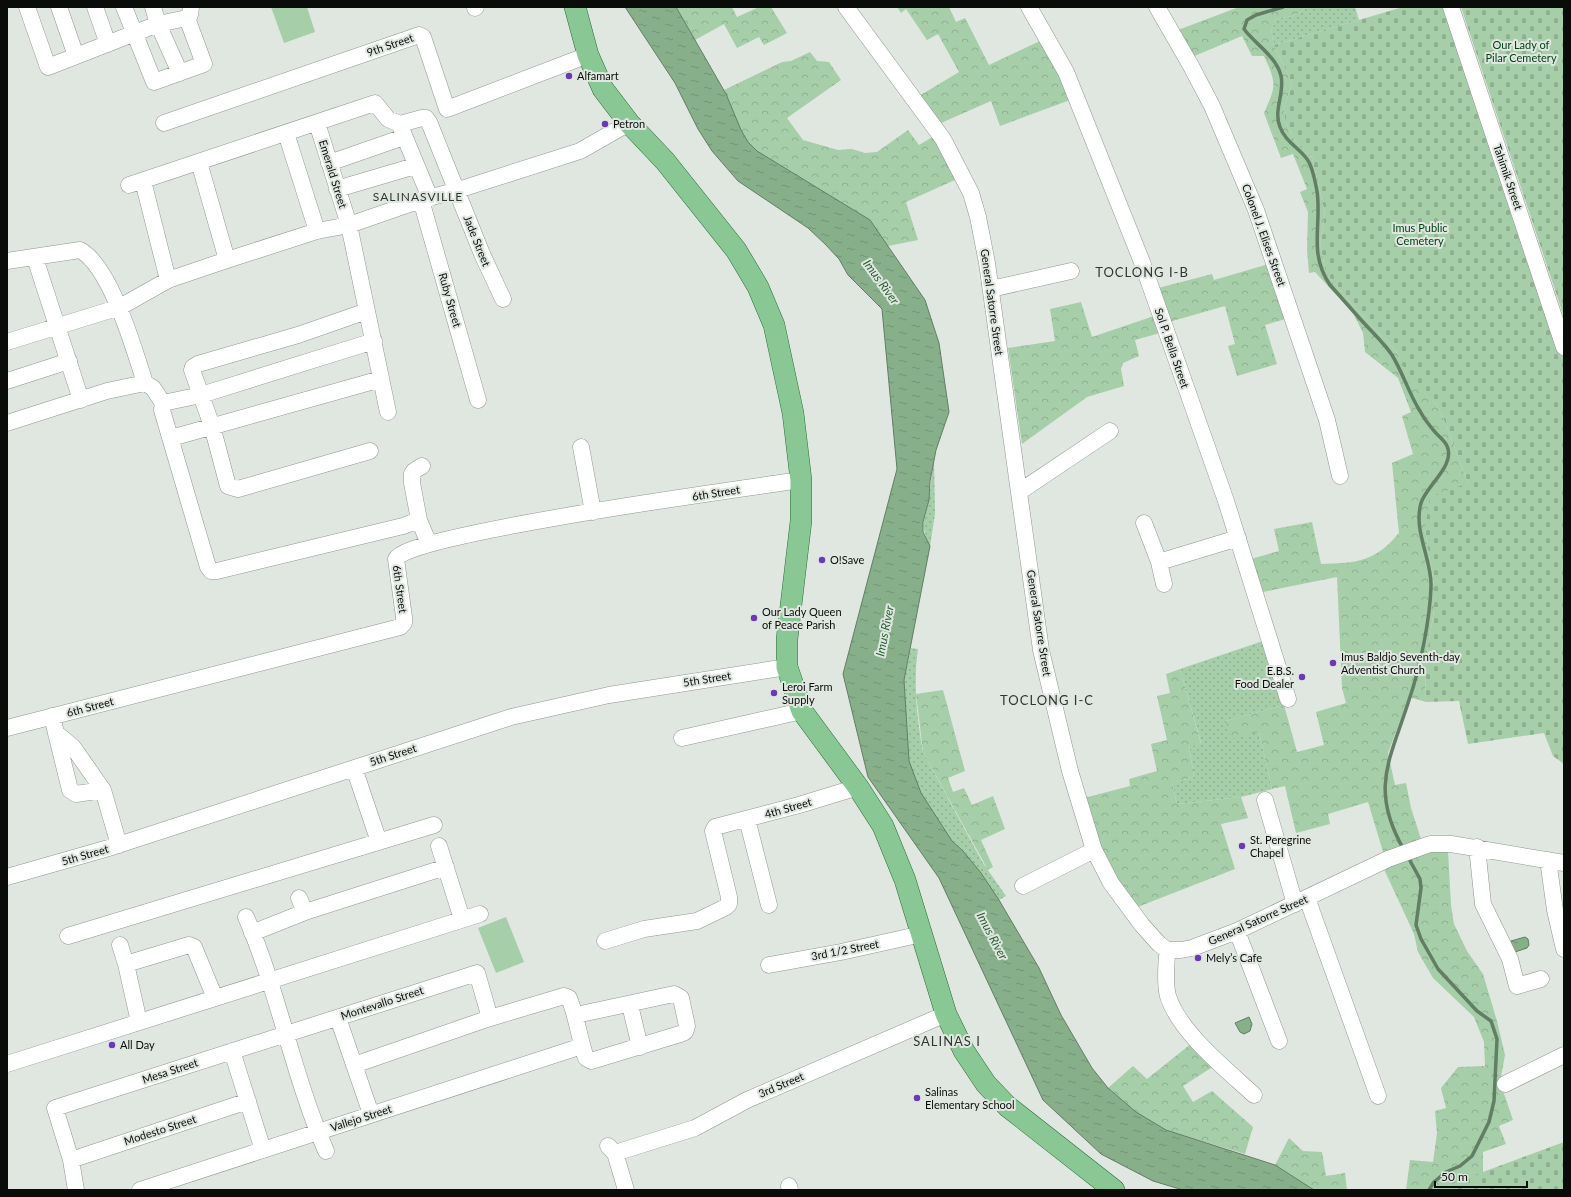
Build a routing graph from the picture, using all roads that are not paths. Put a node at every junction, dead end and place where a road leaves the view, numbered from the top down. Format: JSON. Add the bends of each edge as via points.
{"nodes":[{"id":1,"x":27,"y":7,"type":"edge"},
{"id":2,"x":59,"y":7,"type":"edge"},
{"id":3,"x":95,"y":7,"type":"edge"},
{"id":4,"x":124,"y":7,"type":"edge"},
{"id":5,"x":153,"y":7,"type":"edge"},
{"id":6,"x":575,"y":7,"type":"edge"},
{"id":7,"x":846,"y":7,"type":"edge"},
{"id":8,"x":1029,"y":7,"type":"edge"},
{"id":9,"x":1157,"y":7,"type":"edge"},
{"id":10,"x":1451,"y":7,"type":"edge"},
{"id":11,"x":189,"y":12,"type":"edge"},
{"id":12,"x":158,"y":24,"type":"junction"},
{"id":13,"x":134,"y":32,"type":"junction"},
{"id":14,"x":108,"y":44,"type":"junction"},
{"id":15,"x":588,"y":55,"type":"junction"},
{"id":16,"x":76,"y":56,"type":"junction"},
{"id":17,"x":180,"y":73,"type":"junction"},
{"id":18,"x":164,"y":122,"type":"dead end"},
{"id":19,"x":317,"y":123,"type":"junction"},
{"id":20,"x":629,"y":123,"type":"junction"},
{"id":21,"x":402,"y":131,"type":"junction"},
{"id":22,"x":286,"y":134,"type":"junction"},
{"id":23,"x":199,"y":162,"type":"junction"},
{"id":24,"x":329,"y":163,"type":"junction"},
{"id":25,"x":415,"y":166,"type":"junction"},
{"id":26,"x":337,"y":190,"type":"junction"},
{"id":27,"x":458,"y":190,"type":"junction"},
{"id":28,"x":426,"y":199,"type":"junction"},
{"id":29,"x":349,"y":225,"type":"junction"},
{"id":30,"x":317,"y":231,"type":"junction"},
{"id":31,"x":35,"y":258,"type":"junction"},
{"id":32,"x":227,"y":260,"type":"junction"},
{"id":33,"x":7,"y":261,"type":"edge"},
{"id":34,"x":1070,"y":271,"type":"dead end"},
{"id":35,"x":168,"y":280,"type":"junction"},
{"id":36,"x":991,"y":289,"type":"junction"},
{"id":37,"x":503,"y":299,"type":"dead end"},
{"id":38,"x":120,"y":307,"type":"junction"},
{"id":39,"x":367,"y":311,"type":"junction"},
{"id":40,"x":58,"y":327,"type":"junction"},
{"id":41,"x":374,"y":341,"type":"junction"},
{"id":42,"x":7,"y":342,"type":"edge"},
{"id":43,"x":1564,"y":347,"type":"edge"},
{"id":44,"x":69,"y":361,"type":"junction"},
{"id":45,"x":381,"y":379,"type":"junction"},
{"id":46,"x":7,"y":381,"type":"edge"},
{"id":47,"x":146,"y":383,"type":"junction"},
{"id":48,"x":201,"y":395,"type":"junction"},
{"id":49,"x":81,"y":400,"type":"junction"},
{"id":50,"x":478,"y":400,"type":"dead end"},
{"id":51,"x":163,"y":403,"type":"junction"},
{"id":52,"x":388,"y":412,"type":"dead end"},
{"id":53,"x":7,"y":423,"type":"edge"},
{"id":54,"x":212,"y":426,"type":"junction"},
{"id":55,"x":1110,"y":431,"type":"dead end"},
{"id":56,"x":171,"y":438,"type":"junction"},
{"id":57,"x":581,"y":447,"type":"dead end"},
{"id":58,"x":370,"y":451,"type":"dead end"},
{"id":59,"x":422,"y":466,"type":"dead end"},
{"id":60,"x":1340,"y":476,"type":"dead end"},
{"id":61,"x":801,"y":480,"type":"junction"},
{"id":62,"x":1019,"y":492,"type":"junction"},
{"id":63,"x":593,"y":512,"type":"junction"},
{"id":64,"x":419,"y":520,"type":"junction"},
{"id":65,"x":1144,"y":523,"type":"dead end"},
{"id":66,"x":1238,"y":538,"type":"junction"},
{"id":67,"x":429,"y":544,"type":"junction"},
{"id":68,"x":1159,"y":562,"type":"junction"},
{"id":69,"x":1164,"y":584,"type":"dead end"},
{"id":70,"x":787,"y":667,"type":"junction"},
{"id":71,"x":1288,"y":699,"type":"dead end"},
{"id":72,"x":802,"y":711,"type":"junction"},
{"id":73,"x":52,"y":716,"type":"junction"},
{"id":74,"x":7,"y":728,"type":"edge"},
{"id":75,"x":56,"y":733,"type":"junction"},
{"id":76,"x":682,"y":738,"type":"dead end"},
{"id":77,"x":354,"y":768,"type":"junction"},
{"id":78,"x":858,"y":787,"type":"junction"},
{"id":79,"x":103,"y":790,"type":"junction"},
{"id":80,"x":1265,"y":800,"type":"dead end"},
{"id":81,"x":747,"y":819,"type":"junction"},
{"id":82,"x":434,"y":825,"type":"dead end"},
{"id":83,"x":379,"y":842,"type":"junction"},
{"id":84,"x":119,"y":845,"type":"junction"},
{"id":85,"x":439,"y":846,"type":"dead end"},
{"id":86,"x":1476,"y":847,"type":"junction"},
{"id":87,"x":1094,"y":850,"type":"junction"},
{"id":88,"x":1548,"y":860,"type":"junction"},
{"id":89,"x":1564,"y":863,"type":"edge"},
{"id":90,"x":446,"y":867,"type":"junction"},
{"id":91,"x":7,"y":877,"type":"edge"},
{"id":92,"x":1023,"y":886,"type":"dead end"},
{"id":93,"x":1301,"y":901,"type":"junction"},
{"id":94,"x":769,"y":905,"type":"dead end"},
{"id":95,"x":480,"y":914,"type":"dead end"},
{"id":96,"x":246,"y":917,"type":"dead end"},
{"id":97,"x":462,"y":919,"type":"junction"},
{"id":98,"x":1237,"y":931,"type":"junction"},
{"id":99,"x":252,"y":933,"type":"junction"},
{"id":100,"x":922,"y":934,"type":"junction"},
{"id":101,"x":68,"y":936,"type":"dead end"},
{"id":102,"x":605,"y":941,"type":"dead end"},
{"id":103,"x":120,"y":945,"type":"dead end"},
{"id":104,"x":1564,"y":948,"type":"edge"},
{"id":105,"x":1167,"y":950,"type":"junction"},
{"id":106,"x":126,"y":964,"type":"junction"},
{"id":107,"x":769,"y":965,"type":"dead end"},
{"id":108,"x":1541,"y":979,"type":"dead end"},
{"id":109,"x":268,"y":981,"type":"junction"},
{"id":110,"x":215,"y":998,"type":"junction"},
{"id":111,"x":630,"y":1005,"type":"junction"},
{"id":112,"x":946,"y":1014,"type":"junction"},
{"id":113,"x":576,"y":1015,"type":"junction"},
{"id":114,"x":338,"y":1018,"type":"junction"},
{"id":115,"x":490,"y":1018,"type":"junction"},
{"id":116,"x":139,"y":1022,"type":"junction"},
{"id":117,"x":286,"y":1034,"type":"junction"},
{"id":118,"x":1279,"y":1041,"type":"dead end"},
{"id":119,"x":582,"y":1046,"type":"junction"},
{"id":120,"x":640,"y":1047,"type":"junction"},
{"id":121,"x":232,"y":1051,"type":"junction"},
{"id":122,"x":1564,"y":1055,"type":"edge"},
{"id":123,"x":7,"y":1064,"type":"edge"},
{"id":124,"x":354,"y":1065,"type":"junction"},
{"id":125,"x":1505,"y":1084,"type":"dead end"},
{"id":126,"x":1254,"y":1096,"type":"dead end"},
{"id":127,"x":1378,"y":1096,"type":"dead end"},
{"id":128,"x":248,"y":1101,"type":"junction"},
{"id":129,"x":371,"y":1114,"type":"junction"},
{"id":130,"x":317,"y":1132,"type":"junction"},
{"id":131,"x":263,"y":1150,"type":"junction"},
{"id":132,"x":326,"y":1151,"type":"dead end"},
{"id":133,"x":71,"y":1160,"type":"junction"},
{"id":134,"x":76,"y":1190,"type":"edge"},
{"id":135,"x":140,"y":1190,"type":"edge"},
{"id":136,"x":626,"y":1190,"type":"edge"},
{"id":137,"x":1114,"y":1190,"type":"edge"}],
"edges":[{"from":1,"to":16,"type":"street","via":[[48,67]]},
{"from":2,"to":16,"type":"street"},
{"from":3,"to":14,"type":"street"},
{"from":4,"to":13,"type":"street"},
{"from":5,"to":12,"type":"street"},
{"from":6,"to":15,"type":"main road"},
{"from":7,"to":36,"type":"street","name":"General Satorre Street","via":[[920,105],[951,154],[971,193]]},
{"from":8,"to":66,"type":"street","name":"Sol P. Bella Street","via":[[1066,72],[1102,160],[1142,262]]},
{"from":9,"to":60,"type":"street","name":"Colonel J. Elises Street","via":[[1212,106],[1256,210],[1327,420]]},
{"from":10,"to":43,"type":"street","name":"Tahimik Street"},
{"from":11,"to":12,"type":"street"},
{"from":11,"to":17,"type":"street","via":[[204,64]]},
{"from":12,"to":13,"type":"street"},
{"from":12,"to":17,"type":"street"},
{"from":13,"to":14,"type":"street"},
{"from":13,"to":17,"type":"street","via":[[154,82]]},
{"from":14,"to":16,"type":"street"},
{"from":15,"to":18,"type":"street","name":"9th Street","via":[[447,109],[423,37],[419,35]]},
{"from":15,"to":20,"type":"main road","via":[[603,89]]},
{"from":19,"to":21,"type":"street","via":[[375,104],[388,120]]},
{"from":19,"to":22,"type":"street"},
{"from":19,"to":24,"type":"street","name":"Emerald Street"},
{"from":20,"to":27,"type":"street","via":[[580,151]]},
{"from":20,"to":61,"type":"main road","via":[[665,161],[736,250],[758,287],[774,325],[785,369]]},
{"from":21,"to":24,"type":"street"},
{"from":21,"to":25,"type":"street","name":"Ruby Street"},
{"from":21,"to":27,"type":"street","name":"Jade Street","via":[[426,118]]},
{"from":22,"to":23,"type":"street"},
{"from":22,"to":30,"type":"street"},
{"from":23,"to":32,"type":"street"},
{"from":23,"to":35,"type":"street","via":[[136,183]]},
{"from":24,"to":26,"type":"street","name":"Emerald Street"},
{"from":25,"to":26,"type":"street"},
{"from":25,"to":28,"type":"street","name":"Ruby Street"},
{"from":26,"to":29,"type":"street","name":"Emerald Street"},
{"from":27,"to":28,"type":"street"},
{"from":27,"to":37,"type":"street","name":"Jade Street","via":[[482,254]]},
{"from":28,"to":29,"type":"street"},
{"from":28,"to":50,"type":"street","name":"Ruby Street"},
{"from":29,"to":30,"type":"street"},
{"from":29,"to":39,"type":"street","name":"Emerald Street"},
{"from":30,"to":32,"type":"street"},
{"from":31,"to":33,"type":"street"},
{"from":31,"to":38,"type":"street","via":[[80,250],[90,256]]},
{"from":31,"to":40,"type":"street"},
{"from":32,"to":35,"type":"street"},
{"from":34,"to":36,"type":"street"},
{"from":35,"to":38,"type":"street"},
{"from":36,"to":62,"type":"street","name":"General Satorre Street"},
{"from":38,"to":40,"type":"street"},
{"from":38,"to":47,"type":"street"},
{"from":39,"to":41,"type":"street","name":"Emerald Street"},
{"from":39,"to":48,"type":"street","via":[[192,367]]},
{"from":40,"to":42,"type":"street"},
{"from":40,"to":44,"type":"street"},
{"from":41,"to":45,"type":"street","name":"Emerald Street"},
{"from":41,"to":48,"type":"street"},
{"from":44,"to":46,"type":"street"},
{"from":44,"to":49,"type":"street"},
{"from":45,"to":52,"type":"street","name":"Emerald Street"},
{"from":45,"to":54,"type":"street"},
{"from":47,"to":49,"type":"street","via":[[107,391]]},
{"from":47,"to":51,"type":"street","via":[[153,388]]},
{"from":48,"to":51,"type":"street"},
{"from":48,"to":54,"type":"street"},
{"from":49,"to":53,"type":"street"},
{"from":51,"to":56,"type":"street","via":[[162,410]]},
{"from":54,"to":56,"type":"street"},
{"from":54,"to":58,"type":"street","via":[[228,486],[235,490]]},
{"from":55,"to":62,"type":"street"},
{"from":56,"to":64,"type":"street","via":[[211,571],[388,530]]},
{"from":57,"to":63,"type":"street"},
{"from":59,"to":64,"type":"street","via":[[414,471],[411,478]]},
{"from":61,"to":63,"type":"street","name":"6th Street"},
{"from":61,"to":70,"type":"main road","via":[[801,522],[787,639]]},
{"from":62,"to":87,"type":"street","name":"General Satorre Street","via":[[1041,650],[1070,771]]},
{"from":63,"to":67,"type":"street","name":"6th Street","via":[[496,528]]},
{"from":64,"to":67,"type":"street"},
{"from":65,"to":68,"type":"street"},
{"from":66,"to":68,"type":"street"},
{"from":66,"to":71,"type":"street","name":"Sol P. Bella Street"},
{"from":67,"to":73,"type":"street","name":"6th Street","via":[[400,553],[396,559],[404,617],[404,623],[400,627]]},
{"from":68,"to":69,"type":"street"},
{"from":70,"to":72,"type":"main road"},
{"from":70,"to":77,"type":"street","name":"5th Street","via":[[625,692],[511,717]]},
{"from":72,"to":76,"type":"street"},
{"from":72,"to":78,"type":"main road"},
{"from":73,"to":74,"type":"street","name":"6th Street"},
{"from":73,"to":75,"type":"street"},
{"from":75,"to":79,"type":"street","via":[[73,747]]},
{"from":75,"to":79,"type":"street","via":[[70,790],[76,794]]},
{"from":77,"to":83,"type":"street"},
{"from":77,"to":84,"type":"street","name":"5th Street"},
{"from":78,"to":81,"type":"street","name":"4th Street"},
{"from":78,"to":100,"type":"main road","via":[[882,826],[905,880]]},
{"from":79,"to":84,"type":"street"},
{"from":80,"to":93,"type":"street"},
{"from":81,"to":94,"type":"street"},
{"from":81,"to":102,"type":"street","name":"4th Street","via":[[713,828],[729,897],[729,904],[726,907],[697,921],[644,929]]},
{"from":82,"to":83,"type":"street"},
{"from":83,"to":101,"type":"street"},
{"from":84,"to":91,"type":"street","name":"5th Street"},
{"from":85,"to":90,"type":"street"},
{"from":86,"to":88,"type":"street","name":"General Satorre Street"},
{"from":86,"to":93,"type":"street","name":"General Satorre Street","via":[[1442,843],[1419,847]]},
{"from":86,"to":108,"type":"street","via":[[1483,904],[1510,959],[1517,986]]},
{"from":87,"to":92,"type":"street"},
{"from":87,"to":105,"type":"street","name":"General Satorre Street","via":[[1111,883],[1142,925]]},
{"from":88,"to":89,"type":"street","name":"General Satorre Street"},
{"from":88,"to":104,"type":"street","via":[[1555,910]]},
{"from":90,"to":97,"type":"street"},
{"from":90,"to":99,"type":"street","via":[[302,905]]},
{"from":93,"to":98,"type":"street","name":"General Satorre Street"},
{"from":93,"to":127,"type":"street"},
{"from":95,"to":97,"type":"street"},
{"from":96,"to":99,"type":"street"},
{"from":97,"to":109,"type":"street"},
{"from":98,"to":105,"type":"street","name":"General Satorre Street","via":[[1192,948]]},
{"from":98,"to":118,"type":"street"},
{"from":99,"to":109,"type":"street"},
{"from":100,"to":107,"type":"street","name":"3rd 1/2 Street"},
{"from":100,"to":112,"type":"main road"},
{"from":103,"to":106,"type":"street"},
{"from":105,"to":126,"type":"street","via":[[1167,988],[1171,1002],[1195,1039]]},
{"from":106,"to":110,"type":"street","via":[[189,945],[194,947]]},
{"from":106,"to":116,"type":"street"},
{"from":109,"to":110,"type":"street"},
{"from":109,"to":117,"type":"street"},
{"from":110,"to":116,"type":"street"},
{"from":111,"to":113,"type":"street"},
{"from":111,"to":120,"type":"street"},
{"from":111,"to":120,"type":"street","via":[[678,995],[687,1023],[683,1033]]},
{"from":112,"to":136,"type":"street","name":"3rd Street","via":[[747,1100],[695,1128],[612,1150]]},
{"from":112,"to":137,"type":"main road","via":[[964,1051],[986,1084],[1031,1126]]},
{"from":113,"to":115,"type":"street","via":[[569,998],[564,996]]},
{"from":113,"to":119,"type":"street"},
{"from":114,"to":115,"type":"street","name":"Montevallo Street","via":[[477,973]]},
{"from":114,"to":117,"type":"street","name":"Montevallo Street"},
{"from":114,"to":124,"type":"street"},
{"from":115,"to":124,"type":"street"},
{"from":116,"to":123,"type":"street"},
{"from":117,"to":121,"type":"street","name":"Mesa Street"},
{"from":117,"to":130,"type":"street"},
{"from":119,"to":120,"type":"street","via":[[586,1058],[591,1061]]},
{"from":119,"to":129,"type":"street","name":"Vallejo Street"},
{"from":121,"to":128,"type":"street"},
{"from":121,"to":133,"type":"street","name":"Mesa Street","via":[[55,1108]]},
{"from":122,"to":125,"type":"street"},
{"from":124,"to":129,"type":"street"},
{"from":128,"to":131,"type":"street"},
{"from":128,"to":133,"type":"street","name":"Modesto Street"},
{"from":129,"to":130,"type":"street","name":"Vallejo Street"},
{"from":130,"to":131,"type":"street","name":"Vallejo Street"},
{"from":130,"to":132,"type":"street"},
{"from":131,"to":135,"type":"street","name":"Vallejo Street"},
{"from":133,"to":134,"type":"street"}]}
